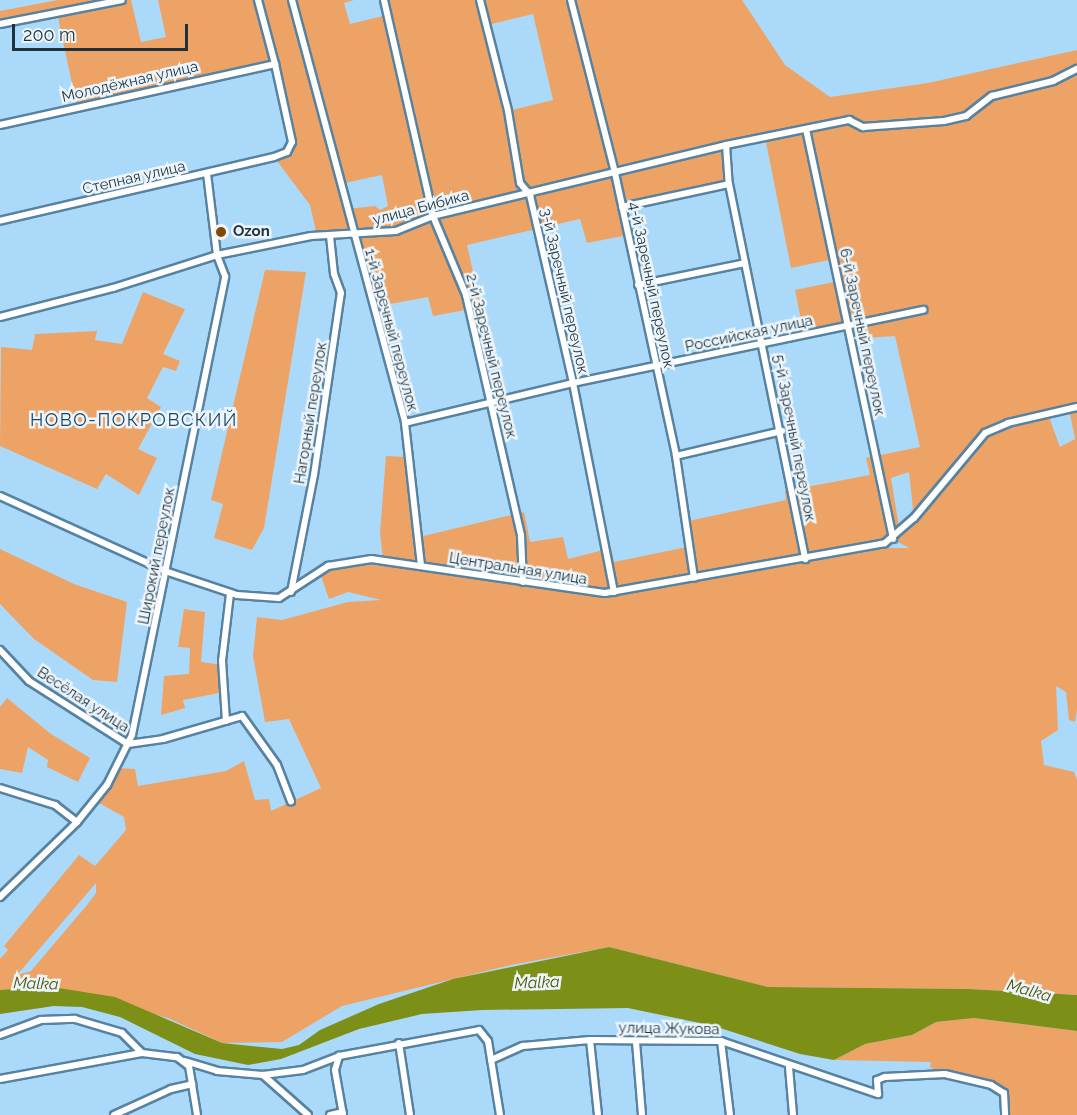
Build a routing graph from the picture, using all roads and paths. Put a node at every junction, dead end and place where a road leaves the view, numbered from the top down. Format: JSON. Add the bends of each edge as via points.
{"nodes":[{"id":1,"x":122,"y":0,"type":"edge"},
{"id":2,"x":258,"y":0,"type":"edge"},
{"id":3,"x":292,"y":0,"type":"edge"},
{"id":4,"x":384,"y":0,"type":"edge"},
{"id":5,"x":480,"y":0,"type":"edge"},
{"id":6,"x":571,"y":0,"type":"edge"},
{"id":7,"x":0,"y":24,"type":"edge"},
{"id":8,"x":275,"y":64,"type":"junction"},
{"id":9,"x":1077,"y":69,"type":"edge"},
{"id":10,"x":0,"y":125,"type":"edge"},
{"id":11,"x":806,"y":129,"type":"junction"},
{"id":12,"x":726,"y":145,"type":"junction"},
{"id":13,"x":615,"y":173,"type":"junction"},
{"id":14,"x":207,"y":174,"type":"junction"},
{"id":15,"x":729,"y":184,"type":"junction"},
{"id":16,"x":530,"y":195,"type":"junction"},
{"id":17,"x":622,"y":207,"type":"junction"},
{"id":18,"x":433,"y":216,"type":"junction"},
{"id":19,"x":0,"y":220,"type":"edge"},
{"id":20,"x":353,"y":234,"type":"junction"},
{"id":21,"x":330,"y":237,"type":"junction"},
{"id":22,"x":217,"y":255,"type":"junction"},
{"id":23,"x":745,"y":263,"type":"junction"},
{"id":24,"x":638,"y":285,"type":"junction"},
{"id":25,"x":922,"y":310,"type":"dead end"},
{"id":26,"x":0,"y":317,"type":"edge"},
{"id":27,"x":849,"y":325,"type":"junction"},
{"id":28,"x":763,"y":344,"type":"junction"},
{"id":29,"x":656,"y":367,"type":"junction"},
{"id":30,"x":573,"y":383,"type":"junction"},
{"id":31,"x":491,"y":402,"type":"junction"},
{"id":32,"x":1077,"y":407,"type":"edge"},
{"id":33,"x":405,"y":423,"type":"junction"},
{"id":34,"x":782,"y":432,"type":"junction"},
{"id":35,"x":676,"y":456,"type":"junction"},
{"id":36,"x":0,"y":496,"type":"edge"},
{"id":37,"x":893,"y":539,"type":"junction"},
{"id":38,"x":805,"y":559,"type":"junction"},
{"id":39,"x":421,"y":565,"type":"junction"},
{"id":40,"x":165,"y":571,"type":"junction"},
{"id":41,"x":694,"y":578,"type":"junction"},
{"id":42,"x":523,"y":582,"type":"junction"},
{"id":43,"x":291,"y":592,"type":"junction"},
{"id":44,"x":614,"y":592,"type":"junction"},
{"id":45,"x":230,"y":594,"type":"junction"},
{"id":46,"x":0,"y":650,"type":"edge"},
{"id":47,"x":226,"y":721,"type":"junction"},
{"id":48,"x":129,"y":744,"type":"junction"},
{"id":49,"x":0,"y":788,"type":"edge"},
{"id":50,"x":291,"y":801,"type":"dead end"},
{"id":51,"x":77,"y":822,"type":"junction"},
{"id":52,"x":0,"y":897,"type":"edge"},
{"id":53,"x":0,"y":1035,"type":"edge"},
{"id":54,"x":590,"y":1040,"type":"junction"},
{"id":55,"x":636,"y":1041,"type":"junction"},
{"id":56,"x":720,"y":1041,"type":"junction"},
{"id":57,"x":399,"y":1043,"type":"junction"},
{"id":58,"x":142,"y":1053,"type":"junction"},
{"id":59,"x":339,"y":1056,"type":"junction"},
{"id":60,"x":184,"y":1060,"type":"junction"},
{"id":61,"x":491,"y":1060,"type":"junction"},
{"id":62,"x":789,"y":1067,"type":"junction"},
{"id":63,"x":263,"y":1075,"type":"junction"},
{"id":64,"x":0,"y":1079,"type":"edge"},
{"id":65,"x":192,"y":1084,"type":"junction"},
{"id":66,"x":343,"y":1114,"type":"edge"},
{"id":67,"x":114,"y":1115,"type":"edge"},
{"id":68,"x":197,"y":1115,"type":"edge"},
{"id":69,"x":308,"y":1115,"type":"edge"},
{"id":70,"x":330,"y":1115,"type":"edge"},
{"id":71,"x":410,"y":1115,"type":"edge"},
{"id":72,"x":500,"y":1115,"type":"edge"},
{"id":73,"x":598,"y":1115,"type":"edge"},
{"id":74,"x":642,"y":1115,"type":"edge"},
{"id":75,"x":730,"y":1115,"type":"edge"},
{"id":76,"x":793,"y":1115,"type":"edge"},
{"id":77,"x":1005,"y":1115,"type":"edge"}],
"edges":[{"from":1,"to":7,"type":"street"},
{"from":2,"to":8,"type":"street"},
{"from":3,"to":20,"type":"street","name":"1-й Заречный переулок"},
{"from":4,"to":18,"type":"street","name":"2-й Заречный переулок"},
{"from":5,"to":16,"type":"street","name":"3-й Заречный переулок","via":[[508,111],[520,183]]},
{"from":6,"to":13,"type":"street","name":"4-й Заречный переулок"},
{"from":8,"to":10,"type":"street","name":"Молодёжная улица","via":[[265,63]]},
{"from":8,"to":14,"type":"street","name":"Степная улица","via":[[292,142],[287,152]]},
{"from":9,"to":11,"type":"street","name":"улица Бибика","via":[[1053,81],[992,96],[966,116],[944,122],[863,127],[849,120]]},
{"from":11,"to":12,"type":"street","name":"улица Бибика"},
{"from":11,"to":27,"type":"street","name":"6-й Заречный переулок"},
{"from":12,"to":13,"type":"street","name":"улица Бибика"},
{"from":12,"to":15,"type":"street","name":"5-й Заречный переулок"},
{"from":13,"to":16,"type":"street","name":"улица Бибика"},
{"from":13,"to":17,"type":"street","name":"4-й Заречный переулок"},
{"from":14,"to":19,"type":"street","name":"Степная улица"},
{"from":14,"to":22,"type":"street","name":"Широкий переулок"},
{"from":15,"to":17,"type":"street"},
{"from":15,"to":23,"type":"street","name":"5-й Заречный переулок"},
{"from":16,"to":18,"type":"street","name":"улица Бибика"},
{"from":16,"to":30,"type":"street","name":"3-й Заречный переулок"},
{"from":17,"to":24,"type":"street","name":"4-й Заречный переулок"},
{"from":18,"to":20,"type":"street","name":"улица Бибика","via":[[406,228]]},
{"from":18,"to":31,"type":"street","name":"2-й Заречный переулок","via":[[466,294]]},
{"from":20,"to":21,"type":"street","name":"улица Бибика"},
{"from":20,"to":33,"type":"street","name":"1-й Заречный переулок"},
{"from":21,"to":22,"type":"street","name":"улица Бибика","via":[[274,242]]},
{"from":21,"to":43,"type":"street","name":"Нагорный переулок","via":[[334,274],[341,293],[314,475]]},
{"from":22,"to":26,"type":"street","name":"улица Бибика"},
{"from":22,"to":40,"type":"street","name":"Широкий переулок","via":[[225,276]]},
{"from":23,"to":24,"type":"street"},
{"from":23,"to":28,"type":"street","name":"5-й Заречный переулок"},
{"from":24,"to":29,"type":"street","name":"4-й Заречный переулок"},
{"from":25,"to":27,"type":"street","name":"Российская улица"},
{"from":27,"to":28,"type":"street","name":"Российская улица"},
{"from":27,"to":37,"type":"street","name":"6-й Заречный переулок"},
{"from":28,"to":29,"type":"street","name":"Российская улица"},
{"from":28,"to":34,"type":"street","name":"5-й Заречный переулок"},
{"from":29,"to":30,"type":"street","name":"Российская улица"},
{"from":29,"to":35,"type":"street","name":"4-й Заречный переулок"},
{"from":30,"to":31,"type":"street","name":"Российская улица"},
{"from":30,"to":44,"type":"street","name":"3-й Заречный переулок"},
{"from":31,"to":33,"type":"street","name":"Российская улица"},
{"from":31,"to":42,"type":"street","name":"2-й Заречный переулок","via":[[521,536]]},
{"from":32,"to":37,"type":"street","via":[[1008,423],[985,433]]},
{"from":33,"to":39,"type":"street","name":"1-й Заречный переулок","via":[[405,457]]},
{"from":34,"to":35,"type":"street"},
{"from":34,"to":38,"type":"street","name":"5-й Заречный переулок"},
{"from":35,"to":41,"type":"street","name":"4-й Заречный переулок"},
{"from":36,"to":40,"type":"street","name":"Центральная улица"},
{"from":37,"to":38,"type":"street","name":"Центральная улица"},
{"from":38,"to":41,"type":"street","name":"Центральная улица"},
{"from":39,"to":42,"type":"street","name":"Центральная улица"},
{"from":39,"to":43,"type":"street","name":"Центральная улица","via":[[371,559],[333,564]]},
{"from":40,"to":45,"type":"street","name":"Центральная улица"},
{"from":40,"to":48,"type":"street","name":"Широкий переулок"},
{"from":41,"to":44,"type":"street","name":"Центральная улица"},
{"from":42,"to":44,"type":"street","name":"Центральная улица","via":[[586,592]]},
{"from":43,"to":45,"type":"street","name":"Центральная улица","via":[[274,599]]},
{"from":45,"to":47,"type":"street","via":[[222,661]]},
{"from":46,"to":48,"type":"street","name":"Весёлая улица","via":[[29,681]]},
{"from":47,"to":48,"type":"street","name":"Весёлая улица"},
{"from":47,"to":50,"type":"street","name":"Весёлая улица","via":[[242,716],[277,765]]},
{"from":48,"to":51,"type":"street","name":"Широкий переулок","via":[[107,785]]},
{"from":49,"to":51,"type":"street","via":[[55,806]]},
{"from":51,"to":52,"type":"street","name":"Широкий переулок"},
{"from":53,"to":58,"type":"street","via":[[41,1020],[75,1018],[122,1033]]},
{"from":54,"to":55,"type":"street","name":"улица Жукова"},
{"from":54,"to":61,"type":"street","name":"улица Жукова","via":[[523,1046]]},
{"from":54,"to":73,"type":"street"},
{"from":55,"to":56,"type":"street","name":"улица Жукова"},
{"from":55,"to":74,"type":"street"},
{"from":56,"to":62,"type":"street","name":"улица Жукова","via":[[746,1047]]},
{"from":56,"to":75,"type":"street"},
{"from":57,"to":59,"type":"street"},
{"from":57,"to":61,"type":"street","via":[[478,1029],[488,1041]]},
{"from":57,"to":71,"type":"street"},
{"from":58,"to":60,"type":"street"},
{"from":58,"to":64,"type":"street"},
{"from":59,"to":63,"type":"street","via":[[303,1070]]},
{"from":59,"to":66,"type":"street","via":[[335,1070]]},
{"from":60,"to":63,"type":"street","via":[[217,1071]]},
{"from":60,"to":65,"type":"street"},
{"from":61,"to":72,"type":"street"},
{"from":62,"to":76,"type":"street"},
{"from":62,"to":77,"type":"street","name":"улица Жукова","via":[[878,1094],[877,1080],[885,1077],[945,1074],[999,1088],[1007,1102]]},
{"from":63,"to":69,"type":"street"},
{"from":65,"to":67,"type":"street","via":[[171,1089]]},
{"from":65,"to":68,"type":"street"},
{"from":66,"to":70,"type":"street"}]}
